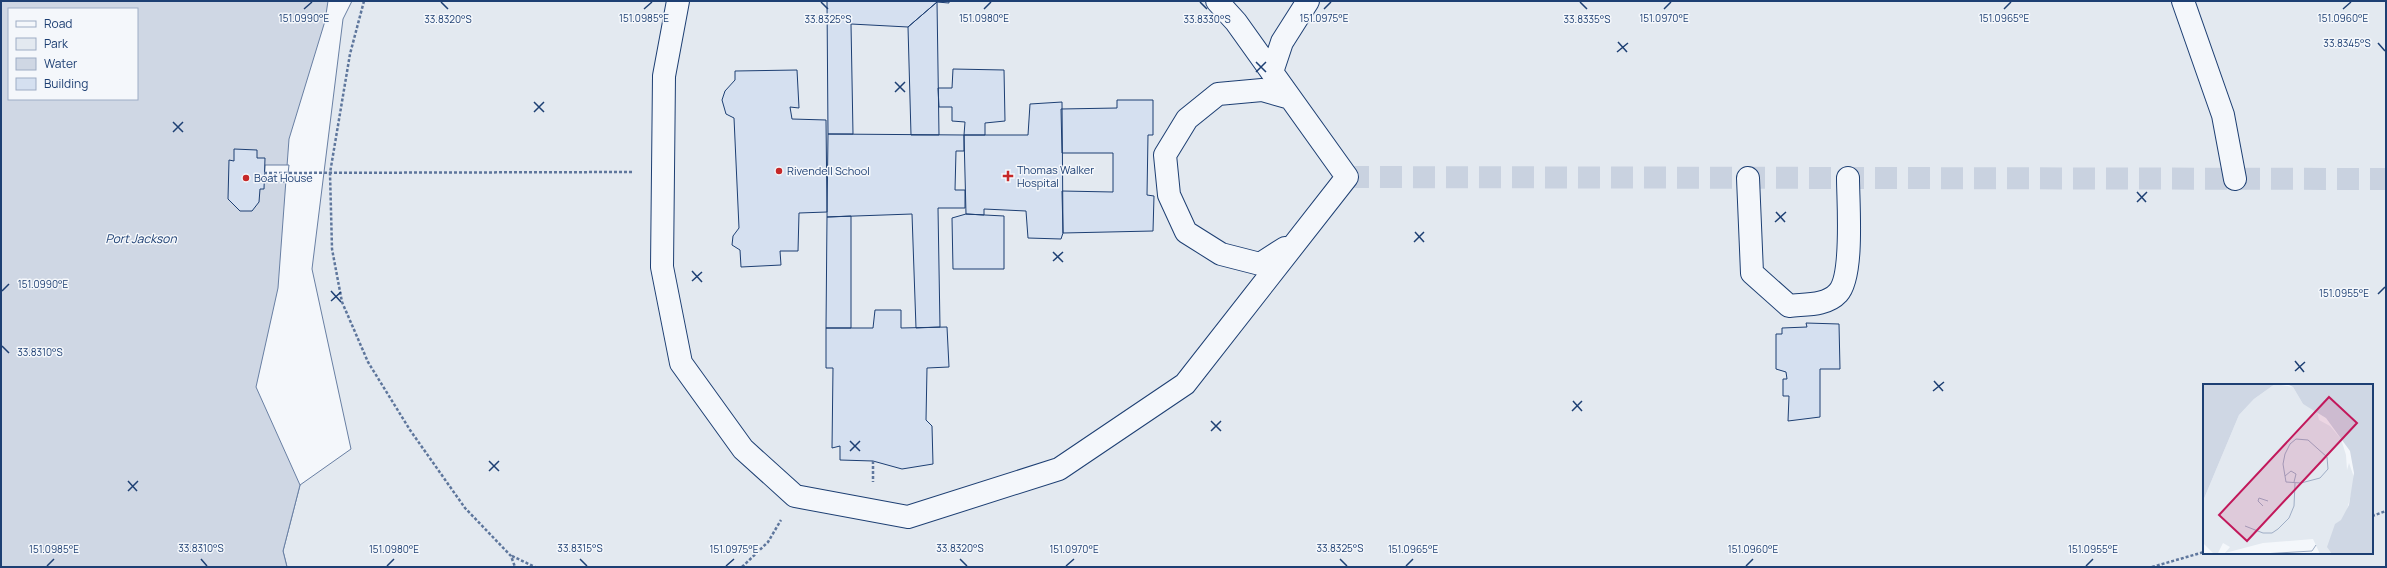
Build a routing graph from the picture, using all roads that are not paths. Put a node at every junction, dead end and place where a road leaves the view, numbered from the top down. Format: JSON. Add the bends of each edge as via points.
{"nodes":[{"id":1,"x":678,"y":1,"type":"edge"},
{"id":2,"x":1217,"y":1,"type":"edge"},
{"id":3,"x":1308,"y":1,"type":"edge"},
{"id":4,"x":2183,"y":1,"type":"edge"},
{"id":5,"x":1272,"y":72,"type":"junction"},
{"id":6,"x":1290,"y":98,"type":"junction"},
{"id":7,"x":1748,"y":178,"type":"dead end"},
{"id":8,"x":1848,"y":178,"type":"dead end"},
{"id":9,"x":2235,"y":179,"type":"dead end"},
{"id":10,"x":1296,"y":241,"type":"junction"}],
"edges":[{"from":1,"to":10,"type":"lane","via":[[664,76],[662,267],[681,363],[743,449],[795,496],[908,517],[1060,469],[1185,384]]},
{"from":2,"to":5,"type":"lane","via":[[1236,22]]},
{"from":3,"to":5,"type":"lane","via":[[1282,42]]},
{"from":4,"to":9,"type":"lane","via":[[2223,115]]},
{"from":5,"to":6,"type":"lane"},
{"from":6,"to":10,"type":"lane","via":[[1347,177]]},
{"from":6,"to":10,"type":"lane","via":[[1262,90],[1218,94],[1187,120],[1165,155],[1169,195],[1186,232],[1221,254],[1260,264]]},
{"from":7,"to":8,"type":"lane","via":[[1752,273],[1789,306],[1822,303],[1839,292],[1848,266]]}]}
